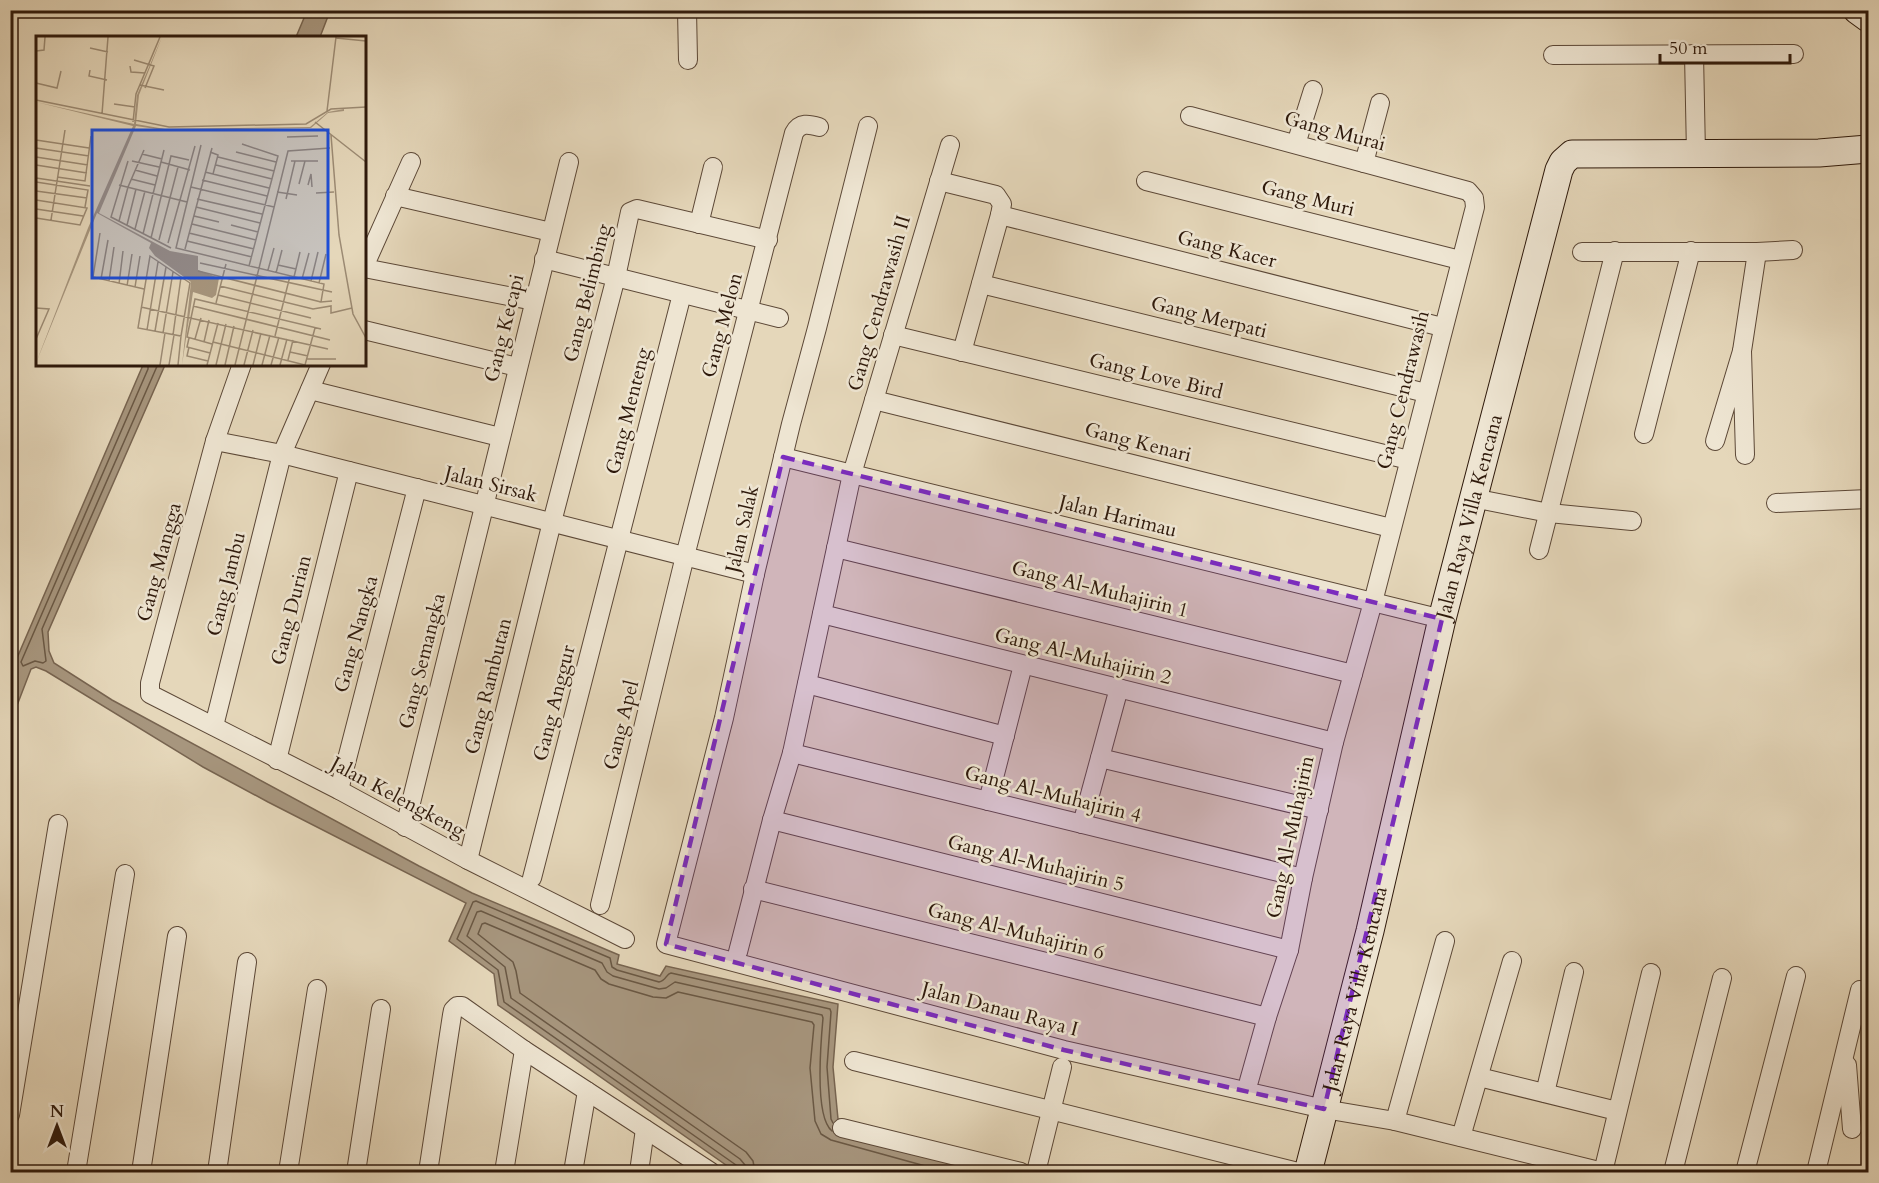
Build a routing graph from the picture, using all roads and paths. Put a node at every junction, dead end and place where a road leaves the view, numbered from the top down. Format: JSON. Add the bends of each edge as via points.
{"nodes":[{"id":1,"x":687,"y":10,"type":"edge"},
{"id":2,"x":1857,"y":10,"type":"edge"},
{"id":3,"x":1869,"y":18,"type":"edge"},
{"id":4,"x":1694,"y":54,"type":"junction"},
{"id":5,"x":1794,"y":54,"type":"dead end"},
{"id":6,"x":1553,"y":55,"type":"dead end"},
{"id":7,"x":688,"y":60,"type":"dead end"},
{"id":8,"x":1313,"y":90,"type":"dead end"},
{"id":9,"x":1380,"y":103,"type":"dead end"},
{"id":10,"x":1190,"y":116,"type":"dead end"},
{"id":11,"x":868,"y":126,"type":"dead end"},
{"id":12,"x":819,"y":127,"type":"dead end"},
{"id":13,"x":1296,"y":144,"type":"junction"},
{"id":14,"x":950,"y":145,"type":"dead end"},
{"id":15,"x":1869,"y":149,"type":"edge"},
{"id":16,"x":1696,"y":154,"type":"junction"},
{"id":17,"x":411,"y":162,"type":"dead end"},
{"id":18,"x":569,"y":162,"type":"dead end"},
{"id":19,"x":1364,"y":163,"type":"junction"},
{"id":20,"x":713,"y":167,"type":"dead end"},
{"id":21,"x":939,"y":181,"type":"junction"},
{"id":22,"x":1146,"y":181,"type":"dead end"},
{"id":23,"x":1468,"y":190,"type":"joint"},
{"id":24,"x":395,"y":196,"type":"junction"},
{"id":25,"x":1000,"y":215,"type":"junction"},
{"id":26,"x":699,"y":224,"type":"junction"},
{"id":27,"x":551,"y":232,"type":"junction"},
{"id":28,"x":768,"y":240,"type":"junction"},
{"id":29,"x":1792,"y":250,"type":"dead end"},
{"id":30,"x":1691,"y":251,"type":"junction"},
{"id":31,"x":1582,"y":252,"type":"dead end"},
{"id":32,"x":1615,"y":252,"type":"junction"},
{"id":33,"x":1757,"y":252,"type":"junction"},
{"id":34,"x":544,"y":259,"type":"junction"},
{"id":35,"x":1460,"y":260,"type":"junction"},
{"id":36,"x":366,"y":263,"type":"edge"},
{"id":37,"x":366,"y":268,"type":"edge"},
{"id":38,"x":616,"y":277,"type":"junction"},
{"id":39,"x":981,"y":284,"type":"junction"},
{"id":40,"x":681,"y":294,"type":"junction"},
{"id":41,"x":534,"y":301,"type":"junction"},
{"id":42,"x":750,"y":311,"type":"junction"},
{"id":43,"x":778,"y":318,"type":"dead end"},
{"id":44,"x":1442,"y":327,"type":"junction"},
{"id":45,"x":366,"y":330,"type":"edge"},
{"id":46,"x":893,"y":335,"type":"junction"},
{"id":47,"x":1742,"y":351,"type":"junction"},
{"id":48,"x":962,"y":352,"type":"junction"},
{"id":49,"x":241,"y":366,"type":"edge"},
{"id":50,"x":320,"y":366,"type":"edge"},
{"id":51,"x":517,"y":367,"type":"junction"},
{"id":52,"x":310,"y":390,"type":"junction"},
{"id":53,"x":1426,"y":393,"type":"junction"},
{"id":54,"x":874,"y":400,"type":"junction"},
{"id":55,"x":1644,"y":434,"type":"dead end"},
{"id":56,"x":500,"y":437,"type":"junction"},
{"id":57,"x":215,"y":441,"type":"junction"},
{"id":58,"x":1715,"y":441,"type":"dead end"},
{"id":59,"x":282,"y":454,"type":"junction"},
{"id":60,"x":1745,"y":455,"type":"dead end"},
{"id":61,"x":783,"y":457,"type":"junction"},
{"id":62,"x":1408,"y":460,"type":"junction"},
{"id":63,"x":349,"y":471,"type":"junction"},
{"id":64,"x":852,"y":474,"type":"junction"},
{"id":65,"x":417,"y":488,"type":"junction"},
{"id":66,"x":1473,"y":498,"type":"junction"},
{"id":67,"x":1869,"y":499,"type":"edge"},
{"id":68,"x":1776,"y":502,"type":"dead end"},
{"id":69,"x":483,"y":505,"type":"junction"},
{"id":70,"x":1550,"y":513,"type":"junction"},
{"id":71,"x":1632,"y":521,"type":"dead end"},
{"id":72,"x":552,"y":522,"type":"junction"},
{"id":73,"x":1391,"y":528,"type":"junction"},
{"id":74,"x":619,"y":539,"type":"junction"},
{"id":75,"x":836,"y":548,"type":"junction"},
{"id":76,"x":1539,"y":550,"type":"dead end"},
{"id":77,"x":685,"y":556,"type":"junction"},
{"id":78,"x":755,"y":574,"type":"junction"},
{"id":79,"x":1372,"y":602,"type":"junction"},
{"id":80,"x":822,"y":614,"type":"junction"},
{"id":81,"x":1442,"y":619,"type":"junction"},
{"id":82,"x":1023,"y":664,"type":"junction"},
{"id":83,"x":1353,"y":674,"type":"junction"},
{"id":84,"x":807,"y":684,"type":"junction"},
{"id":85,"x":1119,"y":688,"type":"junction"},
{"id":86,"x":150,"y":694,"type":"joint"},
{"id":87,"x":214,"y":726,"type":"junction"},
{"id":88,"x":1005,"y":736,"type":"junction"},
{"id":89,"x":1334,"y":742,"type":"junction"},
{"id":90,"x":792,"y":753,"type":"junction"},
{"id":91,"x":1100,"y":758,"type":"junction"},
{"id":92,"x":277,"y":760,"type":"junction"},
{"id":93,"x":339,"y":790,"type":"junction"},
{"id":94,"x":988,"y":801,"type":"junction"},
{"id":95,"x":1319,"y":810,"type":"junction"},
{"id":96,"x":772,"y":820,"type":"junction"},
{"id":97,"x":58,"y":824,"type":"dead end"},
{"id":98,"x":1082,"y":824,"type":"junction"},
{"id":99,"x":405,"y":827,"type":"junction"},
{"id":100,"x":468,"y":860,"type":"junction"},
{"id":101,"x":125,"y":874,"type":"dead end"},
{"id":102,"x":532,"y":878,"type":"dead end"},
{"id":103,"x":1303,"y":878,"type":"junction"},
{"id":104,"x":753,"y":889,"type":"junction"},
{"id":105,"x":600,"y":905,"type":"dead end"},
{"id":106,"x":177,"y":936,"type":"dead end"},
{"id":107,"x":626,"y":939,"type":"dead end"},
{"id":108,"x":1445,"y":940,"type":"dead end"},
{"id":109,"x":666,"y":944,"type":"joint"},
{"id":110,"x":1289,"y":950,"type":"junction"},
{"id":111,"x":738,"y":952,"type":"dead end"},
{"id":112,"x":1512,"y":961,"type":"dead end"},
{"id":113,"x":247,"y":962,"type":"dead end"},
{"id":114,"x":1574,"y":972,"type":"dead end"},
{"id":115,"x":1651,"y":973,"type":"dead end"},
{"id":116,"x":1796,"y":976,"type":"dead end"},
{"id":117,"x":1722,"y":978,"type":"dead end"},
{"id":118,"x":317,"y":989,"type":"dead end"},
{"id":119,"x":1860,"y":990,"type":"dead end"},
{"id":120,"x":381,"y":1009,"type":"dead end"},
{"id":121,"x":1267,"y":1017,"type":"junction"},
{"id":122,"x":1845,"y":1048,"type":"junction"},
{"id":123,"x":524,"y":1050,"type":"junction"},
{"id":124,"x":854,"y":1061,"type":"dead end"},
{"id":125,"x":1062,"y":1067,"type":"dead end"},
{"id":126,"x":1479,"y":1077,"type":"junction"},
{"id":127,"x":1249,"y":1081,"type":"dead end"},
{"id":128,"x":586,"y":1091,"type":"junction"},
{"id":129,"x":1545,"y":1093,"type":"junction"},
{"id":130,"x":1324,"y":1109,"type":"junction"},
{"id":131,"x":1052,"y":1111,"type":"junction"},
{"id":132,"x":1617,"y":1111,"type":"junction"},
{"id":133,"x":10,"y":1115,"type":"edge"},
{"id":134,"x":1395,"y":1121,"type":"junction"},
{"id":135,"x":842,"y":1128,"type":"dead end"},
{"id":136,"x":645,"y":1130,"type":"junction"},
{"id":137,"x":1852,"y":1130,"type":"dead end"},
{"id":138,"x":1461,"y":1137,"type":"junction"},
{"id":139,"x":1573,"y":1169,"type":"edge"},
{"id":140,"x":709,"y":1172,"type":"edge"},
{"id":141,"x":1603,"y":1172,"type":"edge"},
{"id":142,"x":76,"y":1173,"type":"edge"},
{"id":143,"x":141,"y":1173,"type":"edge"},
{"id":144,"x":217,"y":1173,"type":"edge"},
{"id":145,"x":288,"y":1173,"type":"edge"},
{"id":146,"x":356,"y":1173,"type":"edge"},
{"id":147,"x":428,"y":1173,"type":"edge"},
{"id":148,"x":504,"y":1173,"type":"edge"},
{"id":149,"x":573,"y":1173,"type":"edge"},
{"id":150,"x":639,"y":1173,"type":"edge"},
{"id":151,"x":1021,"y":1173,"type":"edge"},
{"id":152,"x":1036,"y":1173,"type":"edge"},
{"id":153,"x":1298,"y":1173,"type":"edge"},
{"id":154,"x":1308,"y":1173,"type":"edge"},
{"id":155,"x":1673,"y":1173,"type":"edge"},
{"id":156,"x":1745,"y":1173,"type":"edge"},
{"id":157,"x":1816,"y":1173,"type":"edge"}],
"edges":[{"from":1,"to":7,"type":"street"},
{"from":2,"to":3,"type":"street"},
{"from":4,"to":5,"type":"street"},
{"from":4,"to":6,"type":"street"},
{"from":4,"to":16,"type":"street"},
{"from":8,"to":13,"type":"street"},
{"from":9,"to":19,"type":"street"},
{"from":10,"to":13,"type":"street","name":"Gang Murai"},
{"from":11,"to":61,"type":"street","name":"Jalan Salak"},
{"from":12,"to":28,"type":"street","name":"Gang Melon","via":[[808,124],[796,128]]},
{"from":13,"to":19,"type":"street","name":"Gang Murai"},
{"from":14,"to":21,"type":"street","name":"Gang Cendrawasih II"},
{"from":15,"to":16,"type":"street","name":"Jalan Raya Villa Kencana"},
{"from":16,"to":66,"type":"street","name":"Jalan Raya Villa Kencana","via":[[1572,154],[1563,162]]},
{"from":17,"to":24,"type":"street"},
{"from":18,"to":27,"type":"street","name":"Gang Kecapi"},
{"from":19,"to":23,"type":"street","name":"Gang Murai"},
{"from":20,"to":26,"type":"street"},
{"from":21,"to":25,"type":"street","via":[[996,195],[1002,204]]},
{"from":21,"to":46,"type":"street","name":"Gang Cendrawasih II"},
{"from":22,"to":35,"type":"street","name":"Gang Muri"},
{"from":23,"to":35,"type":"street","name":"Gang Cendrawasih","via":[[1474,207]]},
{"from":24,"to":27,"type":"street"},
{"from":24,"to":36,"type":"street"},
{"from":25,"to":39,"type":"street"},
{"from":25,"to":44,"type":"street","name":"Gang Kacer"},
{"from":26,"to":28,"type":"street","name":"Gang Belimbing"},
{"from":26,"to":38,"type":"street","name":"Gang Belimbing","via":[[634,210],[629,216]]},
{"from":27,"to":34,"type":"street","name":"Gang Kecapi"},
{"from":28,"to":42,"type":"street","name":"Gang Melon"},
{"from":29,"to":33,"type":"street"},
{"from":30,"to":32,"type":"street"},
{"from":30,"to":33,"type":"street"},
{"from":30,"to":55,"type":"street"},
{"from":31,"to":32,"type":"street"},
{"from":32,"to":70,"type":"street"},
{"from":33,"to":47,"type":"street"},
{"from":34,"to":38,"type":"street"},
{"from":34,"to":41,"type":"street","name":"Gang Kecapi"},
{"from":35,"to":44,"type":"street","name":"Gang Cendrawasih"},
{"from":37,"to":41,"type":"street"},
{"from":38,"to":40,"type":"street"},
{"from":38,"to":72,"type":"street","name":"Gang Belimbing"},
{"from":39,"to":48,"type":"street"},
{"from":39,"to":53,"type":"street","name":"Gang Merpati"},
{"from":40,"to":42,"type":"street"},
{"from":40,"to":74,"type":"street","name":"Gang Menteng"},
{"from":41,"to":51,"type":"street","name":"Gang Kecapi"},
{"from":42,"to":43,"type":"street"},
{"from":42,"to":77,"type":"street","name":"Gang Melon"},
{"from":44,"to":53,"type":"street","name":"Gang Cendrawasih"},
{"from":45,"to":51,"type":"street"},
{"from":46,"to":48,"type":"street","name":"Gang Love Bird"},
{"from":46,"to":54,"type":"street","name":"Gang Cendrawasih II"},
{"from":47,"to":58,"type":"street"},
{"from":47,"to":60,"type":"street"},
{"from":48,"to":62,"type":"street","name":"Gang Love Bird"},
{"from":49,"to":57,"type":"street","name":"Gang Mangga"},
{"from":50,"to":52,"type":"street","name":"Gang Jambu"},
{"from":51,"to":56,"type":"street","name":"Gang Kecapi"},
{"from":52,"to":56,"type":"street"},
{"from":52,"to":59,"type":"street","name":"Gang Jambu"},
{"from":53,"to":62,"type":"street","name":"Gang Cendrawasih"},
{"from":54,"to":64,"type":"street","name":"Gang Cendrawasih II"},
{"from":54,"to":73,"type":"street","name":"Gang Kenari"},
{"from":56,"to":69,"type":"street","name":"Gang Kecapi"},
{"from":57,"to":59,"type":"street","name":"Jalan Sirsak"},
{"from":57,"to":86,"type":"street","name":"Gang Mangga"},
{"from":59,"to":63,"type":"street","name":"Jalan Sirsak"},
{"from":59,"to":87,"type":"street","name":"Gang Jambu"},
{"from":61,"to":64,"type":"street","name":"Jalan Harimau"},
{"from":61,"to":78,"type":"street","name":"Jalan Salak"},
{"from":62,"to":73,"type":"street","name":"Gang Cendrawasih"},
{"from":63,"to":65,"type":"street","name":"Jalan Sirsak"},
{"from":63,"to":92,"type":"street","name":"Gang Durian"},
{"from":64,"to":75,"type":"street","name":"Gang Cendrawasih II"},
{"from":64,"to":79,"type":"street","name":"Jalan Harimau"},
{"from":65,"to":69,"type":"street","name":"Jalan Sirsak"},
{"from":65,"to":93,"type":"street","name":"Gang Nangka"},
{"from":66,"to":70,"type":"street"},
{"from":66,"to":81,"type":"street","name":"Jalan Raya Villa Kencana"},
{"from":67,"to":68,"type":"street"},
{"from":69,"to":72,"type":"street","name":"Jalan Sirsak"},
{"from":69,"to":99,"type":"street","name":"Gang Semangka"},
{"from":70,"to":71,"type":"street"},
{"from":70,"to":76,"type":"street"},
{"from":72,"to":74,"type":"street","name":"Jalan Sirsak"},
{"from":72,"to":100,"type":"street","name":"Gang Rambutan"},
{"from":73,"to":79,"type":"street","name":"Gang Cendrawasih"},
{"from":74,"to":77,"type":"street","name":"Jalan Sirsak"},
{"from":74,"to":102,"type":"street","name":"Gang Anggur"},
{"from":75,"to":80,"type":"street","name":"Gang Cendrawasih II"},
{"from":75,"to":83,"type":"street","name":"Gang Al-Muhajirin 1"},
{"from":77,"to":78,"type":"street","name":"Jalan Sirsak"},
{"from":77,"to":105,"type":"street","name":"Gang Apel"},
{"from":78,"to":109,"type":"street","name":"Jalan Salak","via":[[724,718]]},
{"from":79,"to":81,"type":"street","name":"Jalan Harimau"},
{"from":79,"to":83,"type":"street","name":"Gang Al-Muhajirin"},
{"from":80,"to":82,"type":"street","name":"Gang Al-Muhajirin 2"},
{"from":80,"to":84,"type":"street","name":"Gang Cendrawasih II"},
{"from":81,"to":130,"type":"street","name":"Jalan Raya Villa Kencana","via":[[1370,931]]},
{"from":82,"to":85,"type":"street","name":"Gang Al-Muhajirin 2"},
{"from":82,"to":88,"type":"street"},
{"from":83,"to":89,"type":"street","name":"Gang Al-Muhajirin"},
{"from":84,"to":88,"type":"street"},
{"from":84,"to":90,"type":"street","name":"Gang Cendrawasih II"},
{"from":85,"to":89,"type":"street","name":"Gang Al-Muhajirin 2"},
{"from":85,"to":91,"type":"street"},
{"from":86,"to":87,"type":"street","name":"Jalan Kelengkeng"},
{"from":87,"to":92,"type":"street","name":"Jalan Kelengkeng"},
{"from":88,"to":94,"type":"street"},
{"from":89,"to":95,"type":"street","name":"Gang Al-Muhajirin"},
{"from":90,"to":94,"type":"street","name":"Gang Al-Muhajirin 4"},
{"from":90,"to":96,"type":"street","name":"Gang Cendrawasih II"},
{"from":91,"to":95,"type":"street"},
{"from":91,"to":98,"type":"street"},
{"from":92,"to":93,"type":"street","name":"Jalan Kelengkeng"},
{"from":93,"to":99,"type":"street","name":"Jalan Kelengkeng"},
{"from":94,"to":98,"type":"street","name":"Gang Al-Muhajirin 4"},
{"from":95,"to":103,"type":"street","name":"Gang Al-Muhajirin"},
{"from":96,"to":104,"type":"street","name":"Gang Cendrawasih II"},
{"from":96,"to":110,"type":"street","name":"Gang Al-Muhajirin 5"},
{"from":97,"to":133,"type":"street"},
{"from":98,"to":103,"type":"street","name":"Gang Al-Muhajirin 4"},
{"from":99,"to":100,"type":"street","name":"Jalan Kelengkeng"},
{"from":100,"to":107,"type":"street","name":"Jalan Kelengkeng"},
{"from":101,"to":142,"type":"street"},
{"from":103,"to":110,"type":"street","name":"Gang Al-Muhajirin"},
{"from":104,"to":111,"type":"street","name":"Gang Cendrawasih II"},
{"from":104,"to":121,"type":"street","name":"Gang Al-Muhajirin 6"},
{"from":106,"to":143,"type":"street"},
{"from":108,"to":134,"type":"street"},
{"from":109,"to":130,"type":"street","name":"Jalan Danau Raya I","via":[[1064,1050]]},
{"from":110,"to":121,"type":"street","name":"Gang Al-Muhajirin"},
{"from":112,"to":126,"type":"street"},
{"from":113,"to":144,"type":"street"},
{"from":114,"to":129,"type":"street"},
{"from":115,"to":132,"type":"street"},
{"from":116,"to":156,"type":"street"},
{"from":117,"to":155,"type":"street"},
{"from":118,"to":145,"type":"street"},
{"from":119,"to":122,"type":"street"},
{"from":120,"to":146,"type":"street"},
{"from":121,"to":127,"type":"street","name":"Gang Al-Muhajirin"},
{"from":122,"to":137,"type":"street"},
{"from":122,"to":157,"type":"street"},
{"from":123,"to":128,"type":"street"},
{"from":123,"to":147,"type":"street","via":[[462,1006],[453,1010]]},
{"from":123,"to":148,"type":"street"},
{"from":124,"to":131,"type":"street"},
{"from":125,"to":131,"type":"street"},
{"from":126,"to":129,"type":"street"},
{"from":126,"to":138,"type":"street"},
{"from":128,"to":136,"type":"street"},
{"from":128,"to":149,"type":"street"},
{"from":129,"to":132,"type":"street"},
{"from":130,"to":134,"type":"street","name":"Jalan Danau Raya I"},
{"from":130,"to":154,"type":"street","name":"Jalan Raya Villa Kencana"},
{"from":131,"to":152,"type":"street"},
{"from":131,"to":153,"type":"street"},
{"from":132,"to":141,"type":"street"},
{"from":134,"to":138,"type":"street","name":"Jalan Danau Raya I"},
{"from":135,"to":151,"type":"street"},
{"from":136,"to":140,"type":"street"},
{"from":136,"to":150,"type":"street"},
{"from":138,"to":139,"type":"street","name":"Jalan Danau Raya I"},
{"from":139,"to":141,"type":"street","name":"Jalan Danau Raya I"}]}
